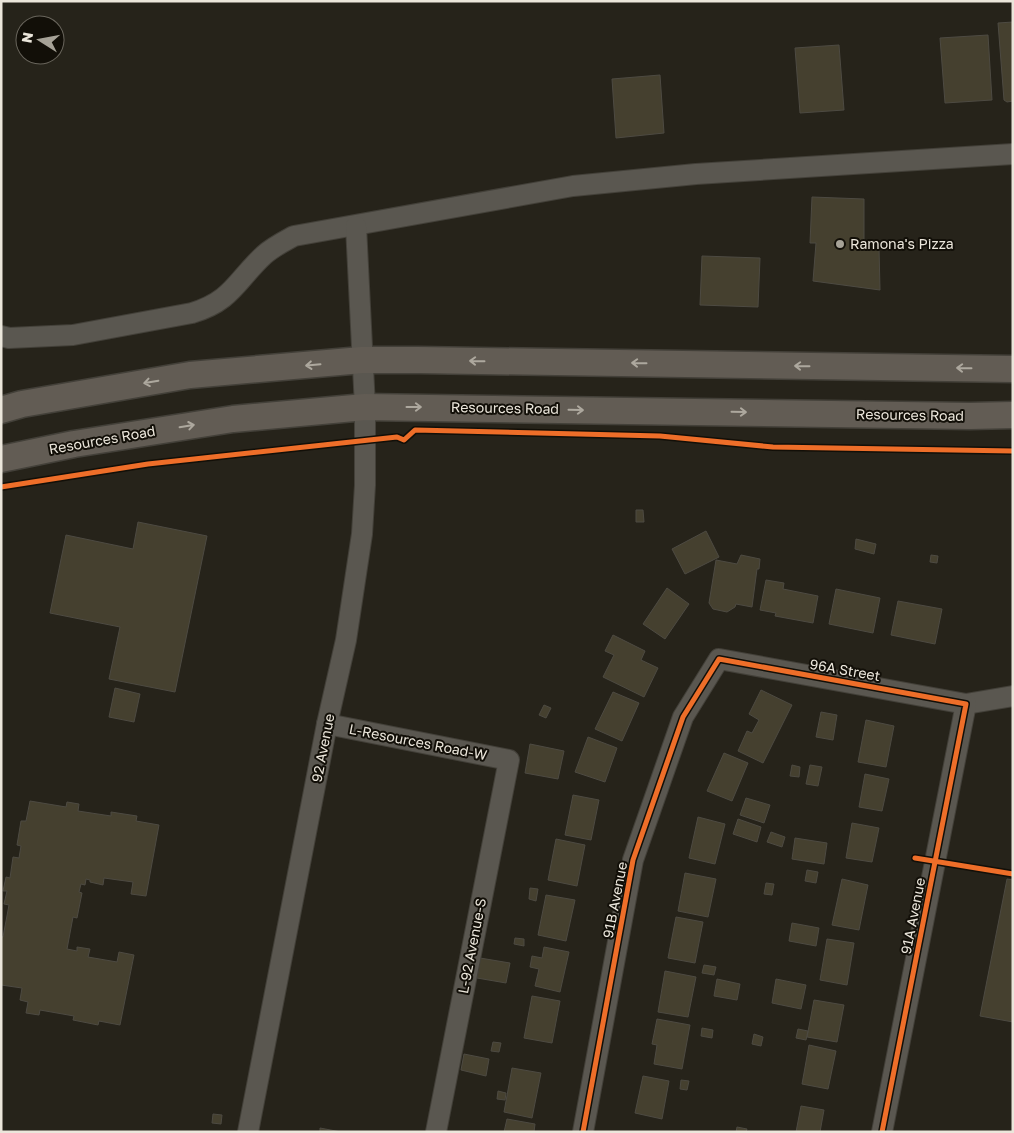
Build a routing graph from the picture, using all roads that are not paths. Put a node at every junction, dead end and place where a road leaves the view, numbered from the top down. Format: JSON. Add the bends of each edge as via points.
{"nodes":[{"id":1,"x":1013,"y":154,"type":"edge"},
{"id":2,"x":356,"y":226,"type":"junction"},
{"id":3,"x":1,"y":336,"type":"edge"},
{"id":4,"x":362,"y":360,"type":"junction"},
{"id":5,"x":1013,"y":369,"type":"edge"},
{"id":6,"x":365,"y":407,"type":"junction"},
{"id":7,"x":1,"y":410,"type":"edge"},
{"id":8,"x":1013,"y":415,"type":"edge"},
{"id":9,"x":1,"y":459,"type":"edge"},
{"id":10,"x":719,"y":659,"type":"joint"},
{"id":11,"x":1013,"y":696,"type":"edge"},
{"id":12,"x":966,"y":704,"type":"junction"},
{"id":13,"x":327,"y":724,"type":"junction"},
{"id":14,"x":509,"y":760,"type":"joint"},
{"id":15,"x":248,"y":1132,"type":"edge"},
{"id":16,"x":436,"y":1132,"type":"edge"},
{"id":17,"x":583,"y":1132,"type":"edge"},
{"id":18,"x":882,"y":1132,"type":"edge"}],
"edges":[{"from":1,"to":2,"type":"street","via":[[608,182]]},
{"from":2,"to":3,"type":"street","via":[[294,236],[276,245],[222,300],[206,309],[74,335]]},
{"from":2,"to":4,"type":"street","name":"92 Avenue"},
{"from":5,"to":4,"type":"main road","one_way":true},
{"from":4,"to":6,"type":"street","name":"92 Avenue"},
{"from":4,"to":7,"type":"main road","one_way":true,"via":[[190,375]]},
{"from":6,"to":8,"type":"main road","name":"Resources Road","one_way":true},
{"from":9,"to":6,"type":"main road","name":"Resources Road","one_way":true,"via":[[233,418]]},
{"from":6,"to":13,"type":"street","name":"92 Avenue","via":[[362,534],[347,632]]},
{"from":10,"to":12,"type":"street","name":"96A Street"},
{"from":10,"to":17,"type":"street","name":"91B Avenue","via":[[683,717],[633,860]]},
{"from":11,"to":12,"type":"street","name":"96A Street"},
{"from":12,"to":18,"type":"street","name":"91A Avenue"},
{"from":13,"to":14,"type":"street","name":"L-Resources Road-W"},
{"from":13,"to":15,"type":"street","name":"92 Avenue"},
{"from":14,"to":16,"type":"street","name":"L-92 Avenue-S"}]}
